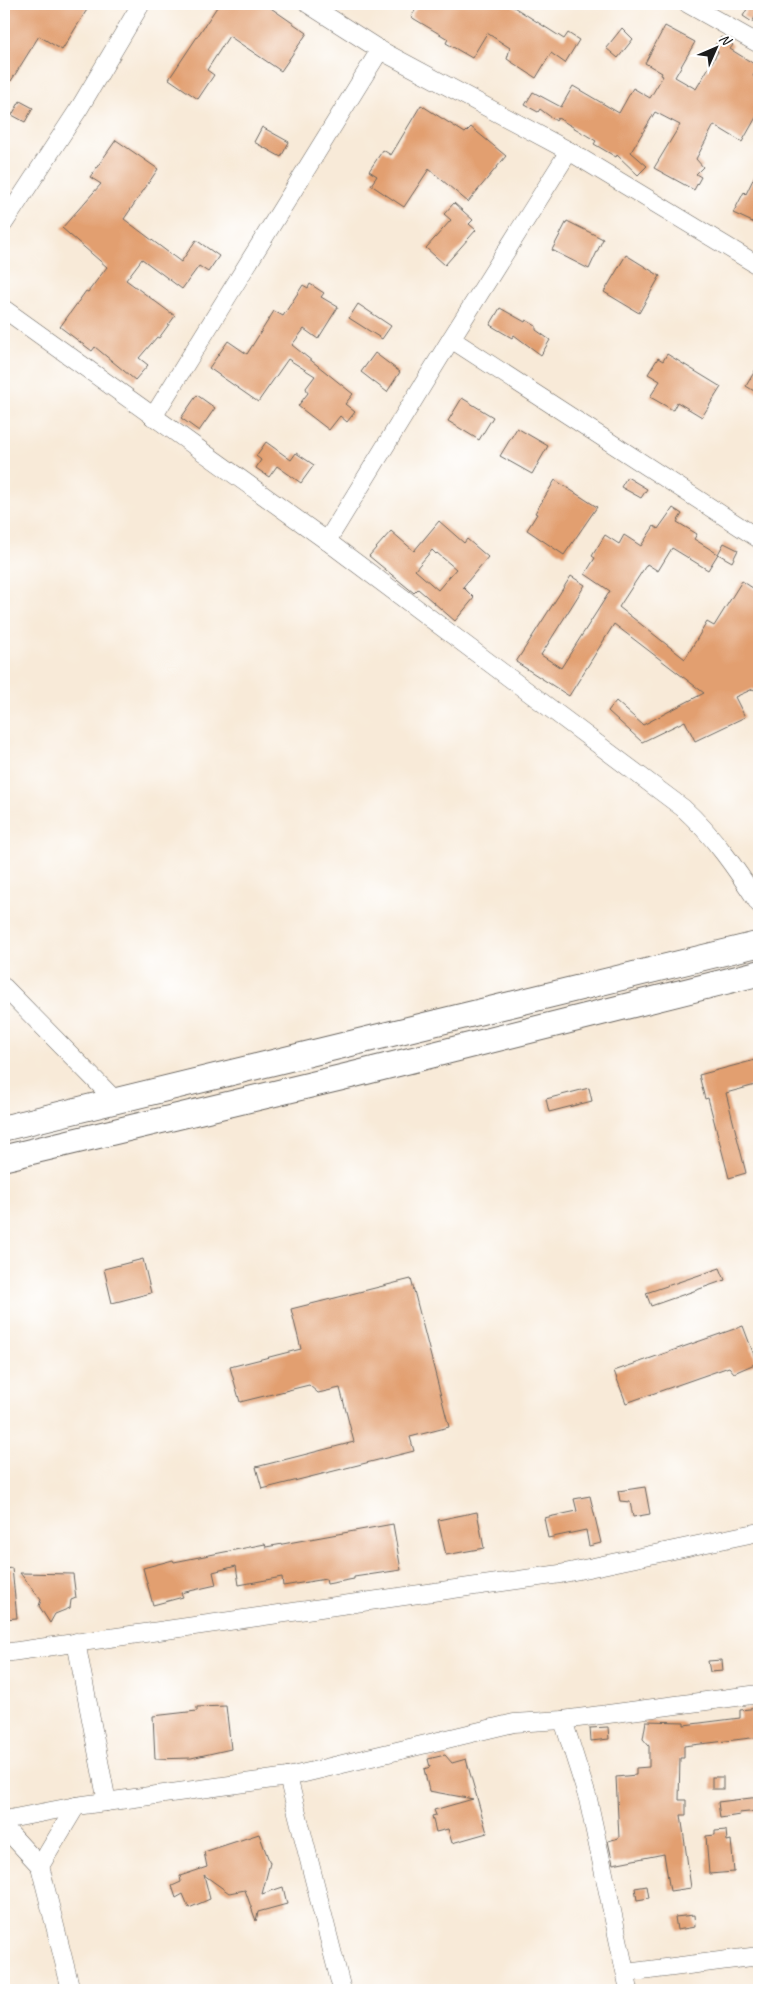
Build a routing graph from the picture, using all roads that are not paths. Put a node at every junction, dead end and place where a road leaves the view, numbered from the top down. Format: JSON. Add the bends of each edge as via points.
{"nodes":[{"id":1,"x":141,"y":4,"type":"edge"},
{"id":2,"x":308,"y":4,"type":"edge"},
{"id":3,"x":688,"y":4,"type":"edge"},
{"id":4,"x":759,"y":44,"type":"edge"},
{"id":5,"x":380,"y":50,"type":"junction"},
{"id":6,"x":570,"y":150,"type":"junction"},
{"id":7,"x":4,"y":223,"type":"edge"},
{"id":8,"x":759,"y":266,"type":"edge"},
{"id":9,"x":4,"y":309,"type":"edge"},
{"id":10,"x":451,"y":339,"type":"junction"},
{"id":11,"x":153,"y":416,"type":"junction"},
{"id":12,"x":759,"y":539,"type":"edge"},
{"id":13,"x":328,"y":541,"type":"junction"},
{"id":14,"x":759,"y":904,"type":"edge"},
{"id":15,"x":759,"y":944,"type":"edge"},
{"id":16,"x":759,"y":973,"type":"edge"},
{"id":17,"x":4,"y":987,"type":"edge"},
{"id":18,"x":115,"y":1100,"type":"junction"},
{"id":19,"x":4,"y":1128,"type":"edge"},
{"id":20,"x":4,"y":1158,"type":"edge"},
{"id":21,"x":759,"y":1532,"type":"edge"},
{"id":22,"x":76,"y":1642,"type":"junction"},
{"id":23,"x":4,"y":1652,"type":"edge"},
{"id":24,"x":759,"y":1694,"type":"edge"},
{"id":25,"x":563,"y":1720,"type":"junction"},
{"id":26,"x":288,"y":1777,"type":"junction"},
{"id":27,"x":108,"y":1802,"type":"junction"},
{"id":28,"x":76,"y":1806,"type":"junction"},
{"id":29,"x":4,"y":1820,"type":"edge"},
{"id":30,"x":4,"y":1828,"type":"edge"},
{"id":31,"x":40,"y":1866,"type":"junction"},
{"id":32,"x":759,"y":1956,"type":"edge"},
{"id":33,"x":627,"y":1982,"type":"edge"},
{"id":34,"x":71,"y":1990,"type":"edge"},
{"id":35,"x":342,"y":1990,"type":"edge"}],
"edges":[{"from":1,"to":7,"type":"street","via":[[80,107]]},
{"from":2,"to":5,"type":"street"},
{"from":3,"to":4,"type":"street"},
{"from":5,"to":6,"type":"street"},
{"from":5,"to":11,"type":"street"},
{"from":6,"to":8,"type":"street"},
{"from":6,"to":10,"type":"street"},
{"from":9,"to":11,"type":"street"},
{"from":10,"to":12,"type":"street"},
{"from":10,"to":13,"type":"street"},
{"from":11,"to":13,"type":"street"},
{"from":13,"to":14,"type":"street","via":[[683,808],[699,822]]},
{"from":15,"to":18,"type":"main road"},
{"from":16,"to":20,"type":"main road"},
{"from":17,"to":18,"type":"street"},
{"from":18,"to":19,"type":"main road"},
{"from":21,"to":22,"type":"street","via":[[560,1574]]},
{"from":22,"to":23,"type":"street"},
{"from":22,"to":27,"type":"street"},
{"from":24,"to":25,"type":"street"},
{"from":25,"to":26,"type":"street","via":[[514,1723]]},
{"from":25,"to":33,"type":"street","via":[[588,1799]]},
{"from":26,"to":27,"type":"street"},
{"from":26,"to":35,"type":"street"},
{"from":27,"to":28,"type":"street"},
{"from":28,"to":29,"type":"street"},
{"from":28,"to":31,"type":"street"},
{"from":30,"to":31,"type":"street"},
{"from":31,"to":34,"type":"street"},
{"from":32,"to":33,"type":"street"}]}
